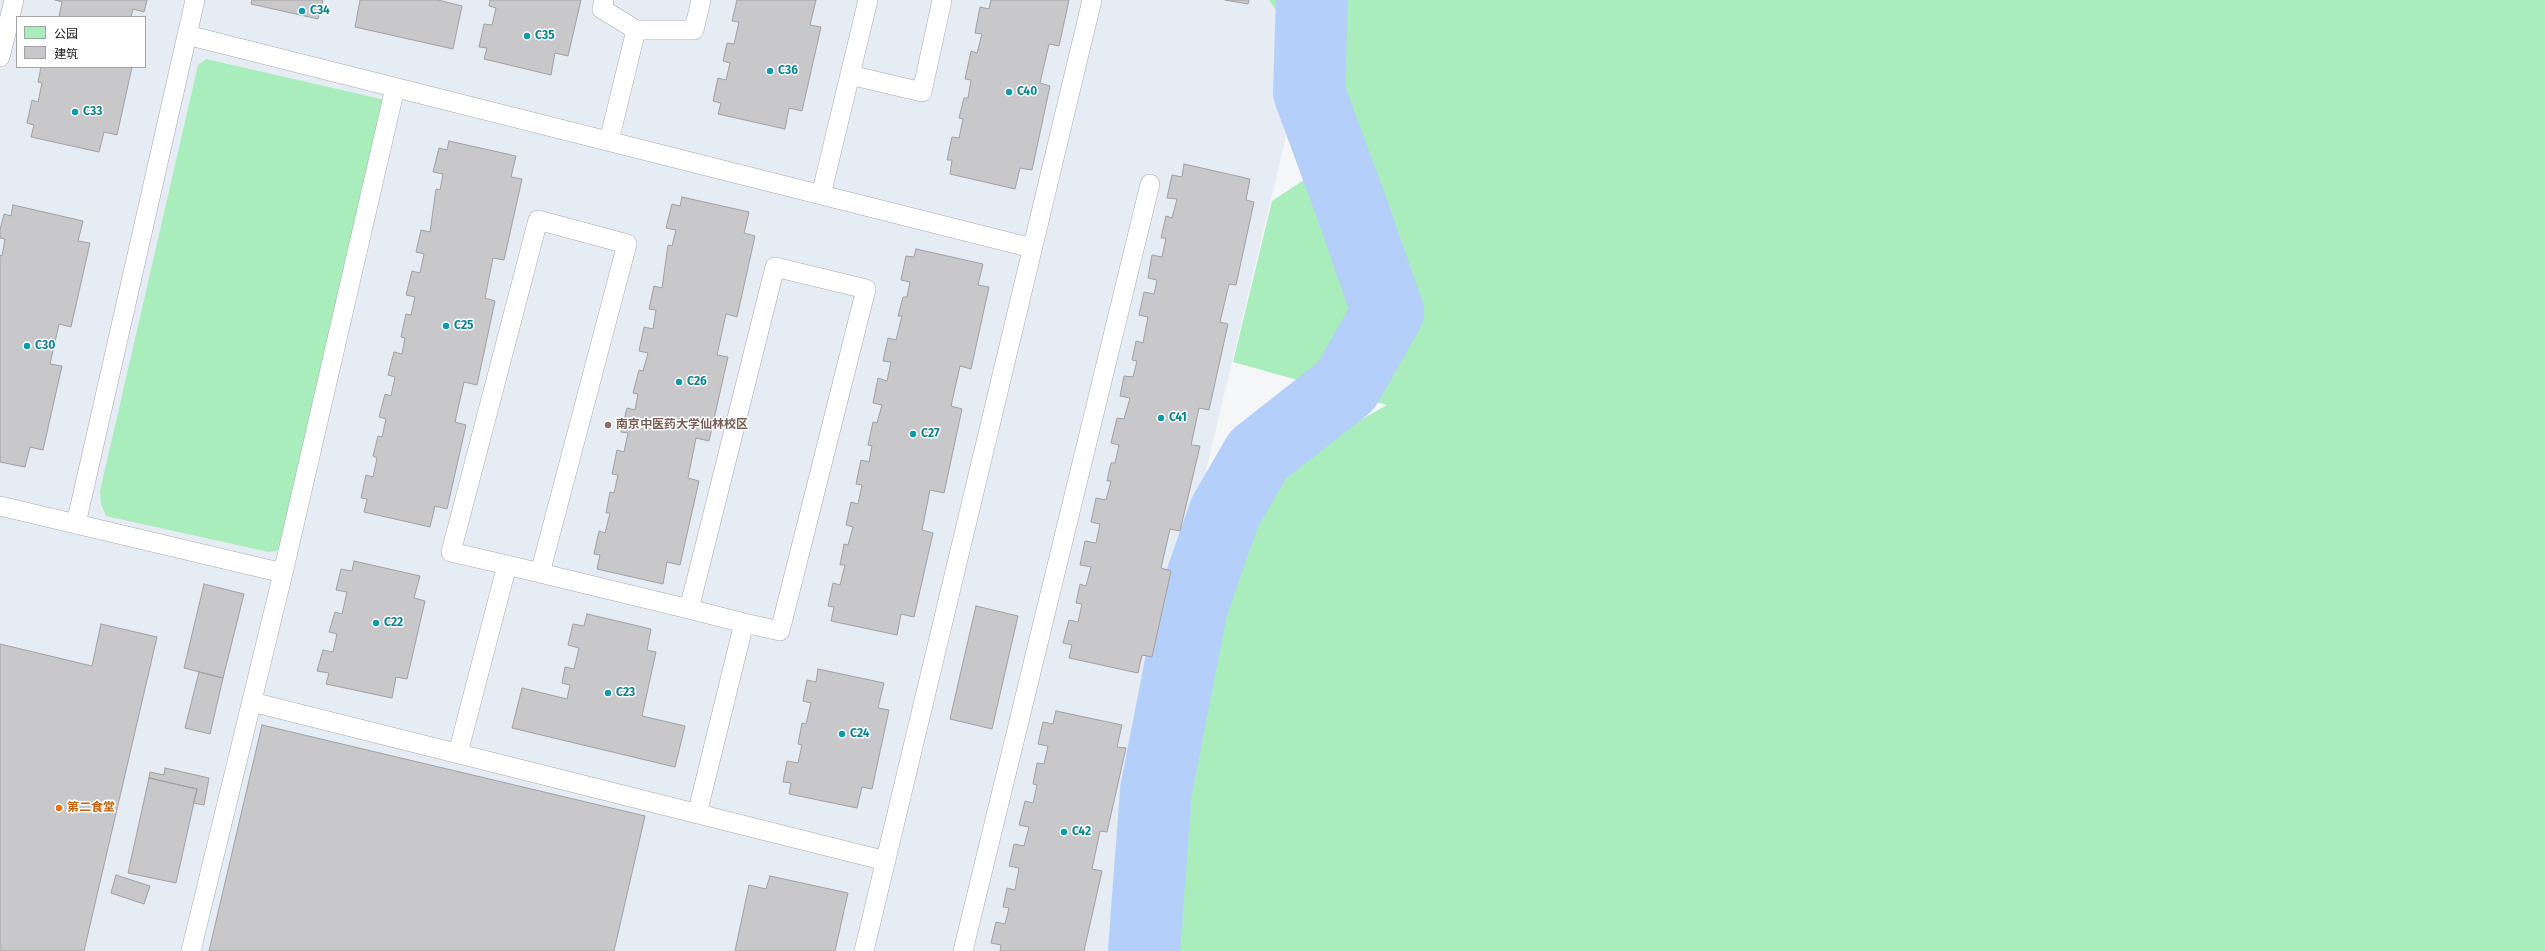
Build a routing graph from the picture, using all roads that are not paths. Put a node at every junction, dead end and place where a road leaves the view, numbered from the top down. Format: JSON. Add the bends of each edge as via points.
{"nodes":[{"id":1,"x":14,"y":0,"type":"edge"},
{"id":2,"x":195,"y":0,"type":"edge"},
{"id":3,"x":604,"y":0,"type":"edge"},
{"id":4,"x":701,"y":0,"type":"edge"},
{"id":5,"x":868,"y":0,"type":"edge"},
{"id":6,"x":942,"y":0,"type":"edge"},
{"id":7,"x":1092,"y":0,"type":"edge"},
{"id":8,"x":636,"y":30,"type":"junction"},
{"id":9,"x":187,"y":35,"type":"junction"},
{"id":10,"x":0,"y":56,"type":"edge"},
{"id":11,"x":850,"y":75,"type":"junction"},
{"id":12,"x":395,"y":88,"type":"junction"},
{"id":13,"x":609,"y":141,"type":"junction"},
{"id":14,"x":1150,"y":184,"type":"dead end"},
{"id":15,"x":822,"y":195,"type":"junction"},
{"id":16,"x":1032,"y":248,"type":"junction"},
{"id":17,"x":0,"y":506,"type":"edge"},
{"id":18,"x":76,"y":524,"type":"junction"},
{"id":19,"x":507,"y":565,"type":"junction"},
{"id":20,"x":283,"y":573,"type":"junction"},
{"id":21,"x":540,"y":573,"type":"junction"},
{"id":22,"x":689,"y":609,"type":"junction"},
{"id":23,"x":744,"y":623,"type":"junction"},
{"id":24,"x":252,"y":702,"type":"junction"},
{"id":25,"x":458,"y":754,"type":"junction"},
{"id":26,"x":697,"y":814,"type":"junction"},
{"id":27,"x":886,"y":861,"type":"junction"},
{"id":28,"x":192,"y":951,"type":"edge"},
{"id":29,"x":864,"y":951,"type":"edge"},
{"id":30,"x":963,"y":951,"type":"edge"}],
"edges":[{"from":1,"to":10,"type":"lane"},
{"from":2,"to":9,"type":"lane"},
{"from":3,"to":8,"type":"lane","via":[[602,9]]},
{"from":4,"to":8,"type":"lane","via":[[694,30]]},
{"from":5,"to":11,"type":"lane"},
{"from":6,"to":11,"type":"lane","via":[[922,92]]},
{"from":7,"to":16,"type":"lane"},
{"from":8,"to":13,"type":"lane"},
{"from":9,"to":12,"type":"lane"},
{"from":9,"to":18,"type":"lane"},
{"from":11,"to":15,"type":"lane"},
{"from":12,"to":13,"type":"lane"},
{"from":12,"to":20,"type":"lane"},
{"from":13,"to":15,"type":"lane"},
{"from":14,"to":30,"type":"lane"},
{"from":15,"to":16,"type":"lane"},
{"from":16,"to":27,"type":"lane"},
{"from":17,"to":18,"type":"lane"},
{"from":18,"to":20,"type":"lane"},
{"from":19,"to":21,"type":"lane"},
{"from":19,"to":21,"type":"lane","via":[[452,552],[538,220],[627,244]]},
{"from":19,"to":25,"type":"lane"},
{"from":20,"to":24,"type":"lane"},
{"from":21,"to":22,"type":"lane"},
{"from":22,"to":23,"type":"lane"},
{"from":22,"to":23,"type":"lane","via":[[775,267],[866,290],[780,631]]},
{"from":23,"to":26,"type":"lane"},
{"from":24,"to":25,"type":"lane"},
{"from":24,"to":28,"type":"lane"},
{"from":25,"to":26,"type":"lane"},
{"from":26,"to":27,"type":"lane"},
{"from":27,"to":29,"type":"lane"}]}
